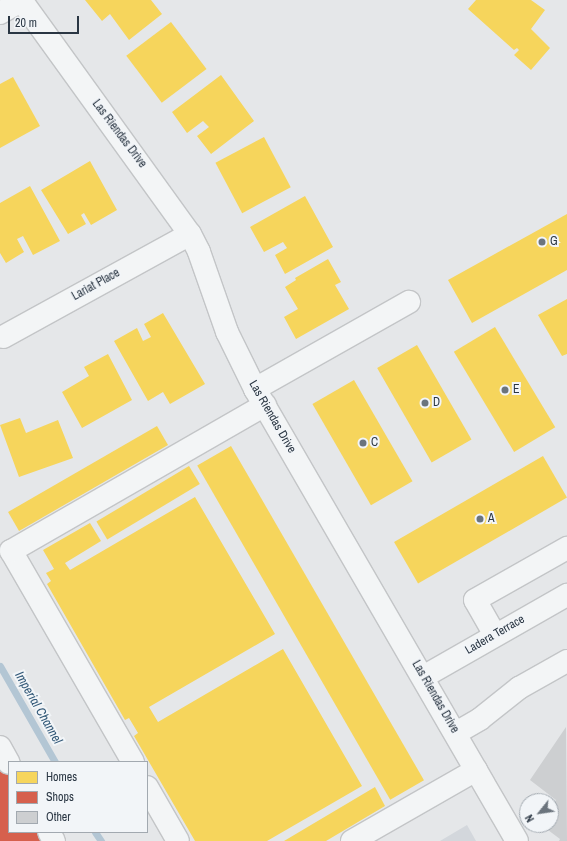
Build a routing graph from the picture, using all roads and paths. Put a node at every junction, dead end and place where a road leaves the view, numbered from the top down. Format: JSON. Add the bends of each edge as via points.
{"nodes":[{"id":1,"x":21,"y":1,"type":"edge"},
{"id":2,"x":0,"y":13,"type":"edge"},
{"id":3,"x":190,"y":234,"type":"junction"},
{"id":4,"x":409,"y":302,"type":"dead end"},
{"id":5,"x":3,"y":337,"type":"dead end"},
{"id":6,"x":260,"y":397,"type":"junction"},
{"id":7,"x":567,"y":548,"type":"edge"},
{"id":8,"x":567,"y":594,"type":"edge"},
{"id":9,"x":495,"y":635,"type":"junction"},
{"id":10,"x":567,"y":661,"type":"edge"},
{"id":11,"x":423,"y":677,"type":"junction"},
{"id":12,"x":456,"y":733,"type":"junction"},
{"id":13,"x":0,"y":747,"type":"edge"},
{"id":14,"x":8,"y":761,"type":"edge"},
{"id":15,"x":132,"y":761,"type":"edge"},
{"id":16,"x":476,"y":770,"type":"junction"},
{"id":17,"x":148,"y":789,"type":"edge"},
{"id":18,"x":513,"y":839,"type":"edge"},
{"id":19,"x":178,"y":841,"type":"edge"},
{"id":20,"x":352,"y":841,"type":"edge"}],
"edges":[{"from":1,"to":2,"type":"street"},
{"from":1,"to":3,"type":"street","name":"Las Riendas Drive"},
{"from":3,"to":5,"type":"street","name":"Lariat Place"},
{"from":3,"to":6,"type":"street","name":"Las Riendas Drive","via":[[199,252],[227,332]]},
{"from":4,"to":6,"type":"street"},
{"from":6,"to":11,"type":"street","name":"Las Riendas Drive"},
{"from":6,"to":15,"type":"street","via":[[11,551]]},
{"from":7,"to":9,"type":"street","via":[[474,600]]},
{"from":8,"to":9,"type":"street","name":"Ladera Terrace"},
{"from":9,"to":11,"type":"street","name":"Ladera Terrace"},
{"from":10,"to":12,"type":"street","via":[[519,688],[480,719]]},
{"from":11,"to":12,"type":"street","name":"Las Riendas Drive"},
{"from":12,"to":16,"type":"street","name":"Las Riendas Drive"},
{"from":13,"to":14,"type":"street"},
{"from":16,"to":18,"type":"street","name":"Las Riendas Drive"},
{"from":16,"to":20,"type":"street"},
{"from":17,"to":19,"type":"street"}]}
